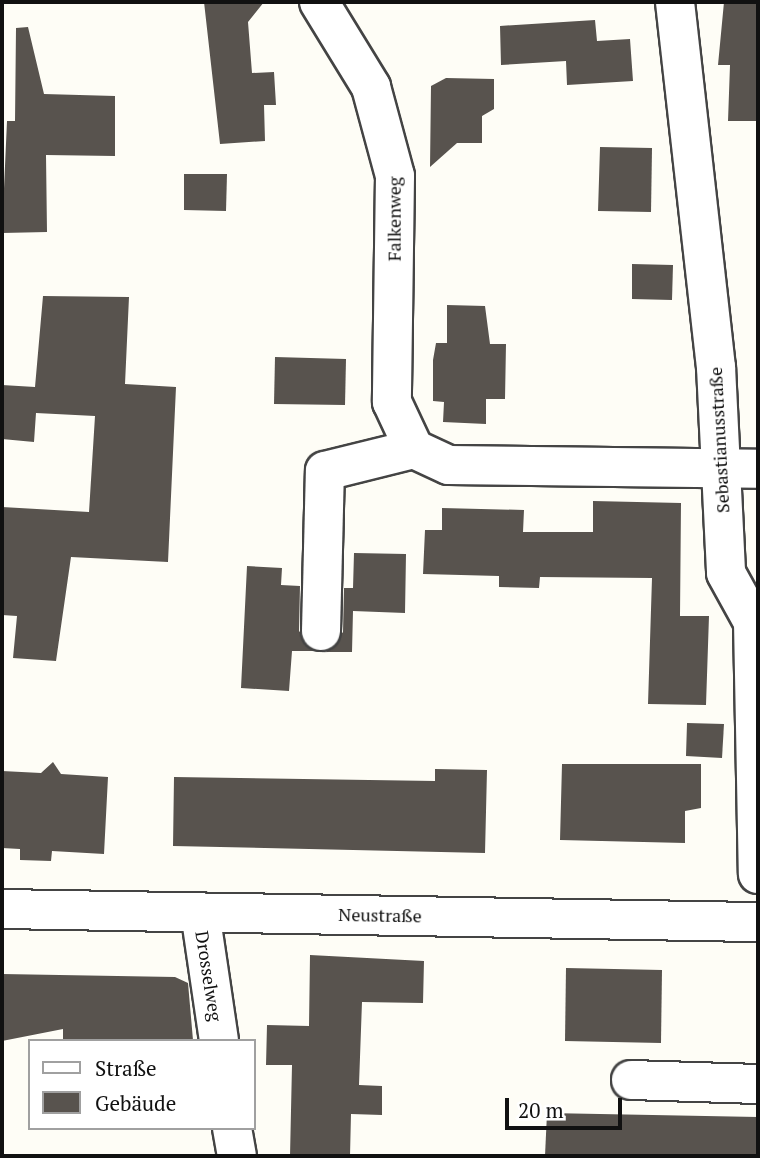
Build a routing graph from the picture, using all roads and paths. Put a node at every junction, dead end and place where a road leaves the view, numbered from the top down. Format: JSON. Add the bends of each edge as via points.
{"nodes":[{"id":1,"x":319,"y":2,"type":"edge"},
{"id":2,"x":675,"y":2,"type":"edge"},
{"id":3,"x":414,"y":449,"type":"junction"},
{"id":4,"x":740,"y":469,"type":"edge"},
{"id":5,"x":321,"y":631,"type":"dead end"},
{"id":6,"x":758,"y":874,"type":"edge"},
{"id":7,"x":2,"y":909,"type":"edge"},
{"id":8,"x":200,"y":912,"type":"junction"},
{"id":9,"x":758,"y":922,"type":"edge"},
{"id":10,"x":219,"y":1039,"type":"edge"},
{"id":11,"x":631,"y":1080,"type":"dead end"},
{"id":12,"x":758,"y":1084,"type":"edge"},
{"id":13,"x":232,"y":1130,"type":"edge"},
{"id":14,"x":237,"y":1156,"type":"edge"}],
"edges":[{"from":1,"to":3,"type":"street","name":"Falkenweg","via":[[371,87],[395,176],[392,402]]},
{"from":2,"to":4,"type":"street","name":"Sebastianusstraße"},
{"from":3,"to":4,"type":"street","via":[[449,465]]},
{"from":3,"to":5,"type":"street","via":[[325,471]]},
{"from":4,"to":6,"type":"street","name":"Sebastianusstraße","via":[[726,573],[753,622]]},
{"from":7,"to":8,"type":"street","name":"Neustraße"},
{"from":8,"to":9,"type":"street","name":"Neustraße"},
{"from":8,"to":10,"type":"street","name":"Drosselweg"},
{"from":11,"to":12,"type":"street"},
{"from":13,"to":14,"type":"street"}]}
